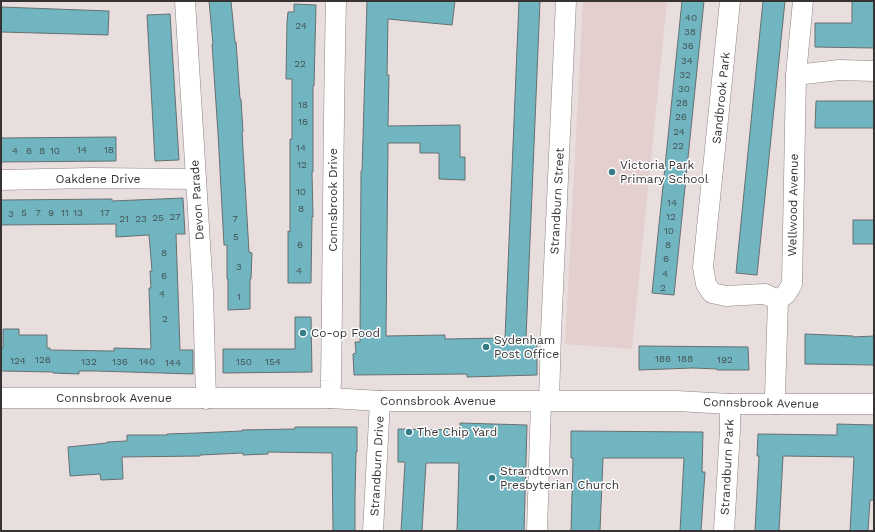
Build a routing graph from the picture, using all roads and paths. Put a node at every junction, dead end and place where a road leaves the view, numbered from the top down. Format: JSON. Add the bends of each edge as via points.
{"nodes":[{"id":1,"x":185,"y":1,"type":"edge"},
{"id":2,"x":336,"y":1,"type":"edge"},
{"id":3,"x":566,"y":1,"type":"edge"},
{"id":4,"x":730,"y":1,"type":"edge"},
{"id":5,"x":803,"y":1,"type":"edge"},
{"id":6,"x":874,"y":71,"type":"edge"},
{"id":7,"x":796,"y":75,"type":"junction"},
{"id":8,"x":196,"y":179,"type":"junction"},
{"id":9,"x":1,"y":180,"type":"edge"},
{"id":10,"x":778,"y":300,"type":"junction"},
{"id":11,"x":1,"y":398,"type":"edge"},
{"id":12,"x":206,"y":398,"type":"junction"},
{"id":13,"x":330,"y":398,"type":"junction"},
{"id":14,"x":380,"y":401,"type":"junction"},
{"id":15,"x":545,"y":401,"type":"junction"},
{"id":16,"x":730,"y":404,"type":"junction"},
{"id":17,"x":776,"y":404,"type":"junction"},
{"id":18,"x":874,"y":404,"type":"edge"},
{"id":19,"x":373,"y":531,"type":"edge"},
{"id":20,"x":537,"y":531,"type":"edge"},
{"id":21,"x":724,"y":531,"type":"edge"}],
"edges":[{"from":1,"to":8,"type":"street","name":"Devon Parade"},
{"from":2,"to":13,"type":"street","name":"Connsbrook Drive"},
{"from":3,"to":15,"type":"street","name":"Strandburn Street","via":[[551,333]]},
{"from":4,"to":10,"type":"street","name":"Sandbrook Park","via":[[703,268],[706,284],[712,293],[726,296],[765,294]]},
{"from":5,"to":7,"type":"street","name":"Wellwood Avenue"},
{"from":6,"to":7,"type":"street","via":[[839,70]]},
{"from":7,"to":10,"type":"street","name":"Wellwood Avenue","via":[[792,284],[786,294]]},
{"from":8,"to":9,"type":"street","name":"Oakdene Drive"},
{"from":8,"to":12,"type":"street","name":"Devon Parade"},
{"from":10,"to":17,"type":"street"},
{"from":11,"to":12,"type":"street","name":"Connsbrook Avenue"},
{"from":12,"to":13,"type":"street","name":"Connsbrook Avenue"},
{"from":13,"to":14,"type":"street","name":"Connsbrook Avenue"},
{"from":14,"to":15,"type":"street","name":"Connsbrook Avenue"},
{"from":14,"to":19,"type":"street","name":"Strandburn Drive"},
{"from":15,"to":16,"type":"street","name":"Connsbrook Avenue","via":[[677,401]]},
{"from":15,"to":20,"type":"street","name":"Strandburn Street"},
{"from":16,"to":17,"type":"street","name":"Connsbrook Avenue"},
{"from":16,"to":21,"type":"street","name":"Strandburn Park"},
{"from":17,"to":18,"type":"street","name":"Connsbrook Avenue"}]}
